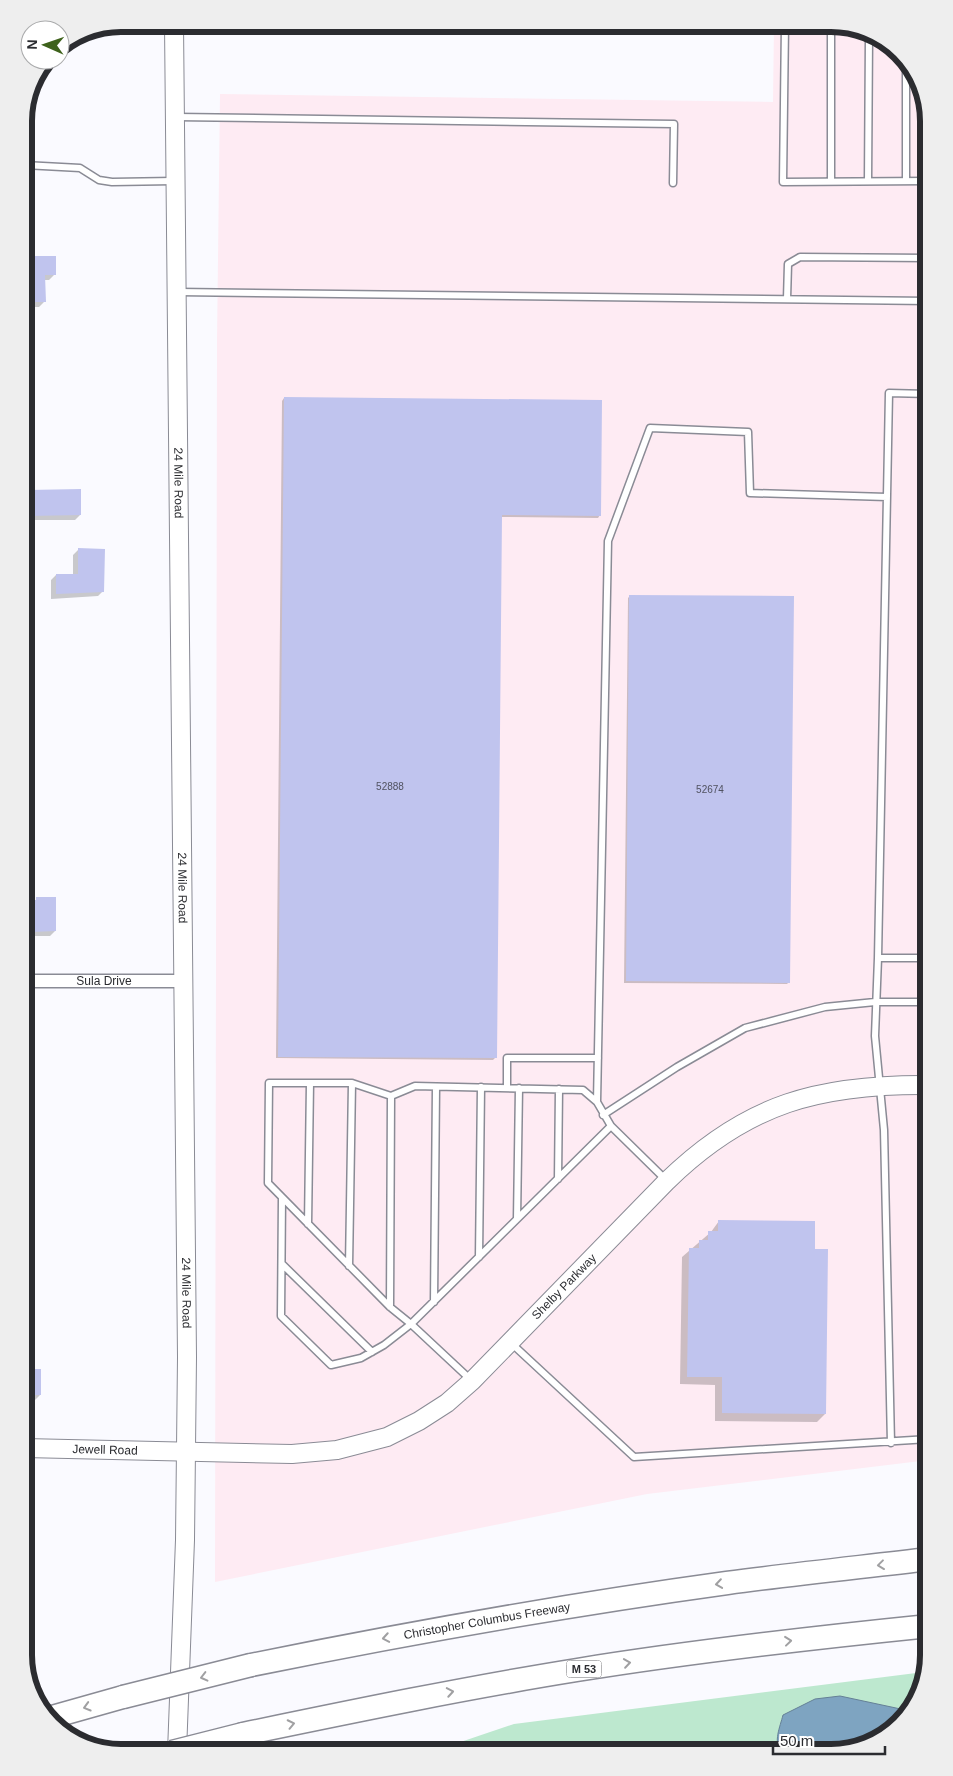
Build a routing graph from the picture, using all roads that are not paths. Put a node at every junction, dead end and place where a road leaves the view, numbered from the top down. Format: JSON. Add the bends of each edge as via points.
{"nodes":[{"id":1,"x":174,"y":33,"type":"edge"},
{"id":2,"x":785,"y":33,"type":"edge"},
{"id":3,"x":831,"y":33,"type":"edge"},
{"id":4,"x":869,"y":41,"type":"edge"},
{"id":5,"x":906,"y":73,"type":"edge"},
{"id":6,"x":174,"y":117,"type":"junction"},
{"id":7,"x":33,"y":166,"type":"edge"},
{"id":8,"x":831,"y":181,"type":"junction"},
{"id":9,"x":868,"y":181,"type":"junction"},
{"id":10,"x":906,"y":181,"type":"junction"},
{"id":11,"x":920,"y":181,"type":"edge"},
{"id":12,"x":176,"y":182,"type":"junction"},
{"id":13,"x":673,"y":184,"type":"dead end"},
{"id":14,"x":920,"y":258,"type":"edge"},
{"id":15,"x":176,"y":292,"type":"junction"},
{"id":16,"x":787,"y":299,"type":"junction"},
{"id":17,"x":920,"y":301,"type":"edge"},
{"id":18,"x":920,"y":394,"type":"edge"},
{"id":19,"x":888,"y":498,"type":"junction"},
{"id":20,"x":878,"y":958,"type":"junction"},
{"id":21,"x":920,"y":958,"type":"edge"},
{"id":22,"x":32,"y":980,"type":"edge"},
{"id":23,"x":184,"y":981,"type":"junction"},
{"id":24,"x":875,"y":1002,"type":"junction"},
{"id":25,"x":920,"y":1002,"type":"edge"},
{"id":26,"x":598,"y":1058,"type":"junction"},
{"id":27,"x":310,"y":1083,"type":"junction"},
{"id":28,"x":352,"y":1083,"type":"junction"},
{"id":29,"x":920,"y":1085,"type":"edge"},
{"id":30,"x":879,"y":1086,"type":"junction"},
{"id":31,"x":436,"y":1087,"type":"junction"},
{"id":32,"x":481,"y":1088,"type":"junction"},
{"id":33,"x":507,"y":1088,"type":"junction"},
{"id":34,"x":519,"y":1088,"type":"junction"},
{"id":35,"x":559,"y":1089,"type":"junction"},
{"id":36,"x":391,"y":1096,"type":"junction"},
{"id":37,"x":597,"y":1102,"type":"junction"},
{"id":38,"x":603,"y":1115,"type":"junction"},
{"id":39,"x":610,"y":1126,"type":"junction"},
{"id":40,"x":558,"y":1179,"type":"junction"},
{"id":41,"x":667,"y":1181,"type":"junction"},
{"id":42,"x":282,"y":1198,"type":"junction"},
{"id":43,"x":517,"y":1219,"type":"junction"},
{"id":44,"x":308,"y":1224,"type":"junction"},
{"id":45,"x":479,"y":1257,"type":"junction"},
{"id":46,"x":282,"y":1264,"type":"junction"},
{"id":47,"x":349,"y":1266,"type":"junction"},
{"id":48,"x":434,"y":1302,"type":"junction"},
{"id":49,"x":390,"y":1307,"type":"junction"},
{"id":50,"x":411,"y":1324,"type":"junction"},
{"id":51,"x":510,"y":1342,"type":"junction"},
{"id":52,"x":372,"y":1352,"type":"junction"},
{"id":53,"x":472,"y":1381,"type":"junction"},
{"id":54,"x":920,"y":1440,"type":"edge"},
{"id":55,"x":891,"y":1442,"type":"junction"},
{"id":56,"x":32,"y":1448,"type":"edge"},
{"id":57,"x":186,"y":1453,"type":"junction"},
{"id":58,"x":920,"y":1560,"type":"edge"},
{"id":59,"x":920,"y":1627,"type":"edge"},
{"id":60,"x":58,"y":1716,"type":"edge"},
{"id":61,"x":177,"y":1743,"type":"edge"},
{"id":62,"x":207,"y":1743,"type":"edge"}],
"edges":[{"from":1,"to":6,"type":"street","name":"24 Mile Road"},
{"from":2,"to":8,"type":"lane","via":[[783,182]]},
{"from":3,"to":8,"type":"lane"},
{"from":4,"to":9,"type":"lane"},
{"from":5,"to":10,"type":"lane"},
{"from":6,"to":12,"type":"street","name":"24 Mile Road"},
{"from":6,"to":13,"type":"lane","via":[[674,124]]},
{"from":7,"to":12,"type":"lane","via":[[80,168],[105,181]]},
{"from":8,"to":9,"type":"lane"},
{"from":9,"to":10,"type":"lane"},
{"from":10,"to":11,"type":"lane"},
{"from":12,"to":15,"type":"street","name":"24 Mile Road"},
{"from":14,"to":16,"type":"lane","via":[[800,257],[788,264]]},
{"from":15,"to":16,"type":"lane"},
{"from":15,"to":23,"type":"street","name":"24 Mile Road"},
{"from":16,"to":17,"type":"lane"},
{"from":18,"to":19,"type":"lane","via":[[889,393]]},
{"from":19,"to":20,"type":"lane"},
{"from":19,"to":26,"type":"lane","via":[[750,494],[748,432],[650,428],[608,541]]},
{"from":20,"to":21,"type":"lane"},
{"from":20,"to":24,"type":"lane"},
{"from":22,"to":23,"type":"street","name":"Sula Drive"},
{"from":23,"to":57,"type":"street","name":"24 Mile Road"},
{"from":24,"to":25,"type":"lane"},
{"from":24,"to":30,"type":"lane"},
{"from":24,"to":38,"type":"lane","via":[[825,1007],[745,1028]]},
{"from":26,"to":33,"type":"lane","via":[[507,1058]]},
{"from":26,"to":37,"type":"lane"},
{"from":27,"to":28,"type":"lane"},
{"from":27,"to":42,"type":"lane","via":[[268,1083],[268,1183]]},
{"from":27,"to":44,"type":"lane"},
{"from":28,"to":36,"type":"lane"},
{"from":28,"to":47,"type":"lane"},
{"from":29,"to":30,"type":"street","name":"Shelby Parkway"},
{"from":30,"to":41,"type":"street","name":"Shelby Parkway","via":[[816,1094],[773,1108],[720,1136]]},
{"from":30,"to":55,"type":"lane","via":[[884,1130]]},
{"from":31,"to":32,"type":"lane"},
{"from":31,"to":36,"type":"lane","via":[[415,1086]]},
{"from":31,"to":48,"type":"lane"},
{"from":32,"to":33,"type":"lane"},
{"from":32,"to":45,"type":"lane"},
{"from":33,"to":34,"type":"lane"},
{"from":34,"to":35,"type":"lane"},
{"from":34,"to":43,"type":"lane"},
{"from":35,"to":37,"type":"lane","via":[[583,1090]]},
{"from":35,"to":40,"type":"lane"},
{"from":36,"to":49,"type":"lane"},
{"from":37,"to":38,"type":"lane"},
{"from":38,"to":39,"type":"lane"},
{"from":39,"to":40,"type":"lane"},
{"from":39,"to":41,"type":"lane"},
{"from":40,"to":43,"type":"lane"},
{"from":41,"to":51,"type":"street","name":"Shelby Parkway"},
{"from":42,"to":44,"type":"lane"},
{"from":42,"to":46,"type":"lane"},
{"from":43,"to":45,"type":"lane"},
{"from":44,"to":47,"type":"lane"},
{"from":45,"to":48,"type":"lane"},
{"from":46,"to":52,"type":"lane"},
{"from":46,"to":52,"type":"lane","via":[[282,1316],[331,1365]]},
{"from":47,"to":49,"type":"lane"},
{"from":48,"to":50,"type":"lane"},
{"from":49,"to":50,"type":"lane"},
{"from":50,"to":52,"type":"lane"},
{"from":50,"to":53,"type":"lane"},
{"from":51,"to":53,"type":"street","name":"Shelby Parkway"},
{"from":51,"to":55,"type":"lane","via":[[634,1457]]},
{"from":53,"to":57,"type":"street","name":"Shelby Parkway","via":[[448,1403],[419,1421],[387,1437],[353,1447],[292,1454]]},
{"from":54,"to":55,"type":"lane"},
{"from":56,"to":57,"type":"street","name":"Jewell Road"},
{"from":57,"to":61,"type":"street","name":"24 Mile Road"},
{"from":58,"to":60,"type":"highway","name":"Christopher Columbus Freeway","one_way":true,"bridge":true,"via":[[562,1607],[349,1645],[251,1665]]},
{"from":62,"to":59,"type":"highway","number":"M 53","one_way":true,"bridge":true,"via":[[421,1697],[577,1670],[728,1648]]}]}
